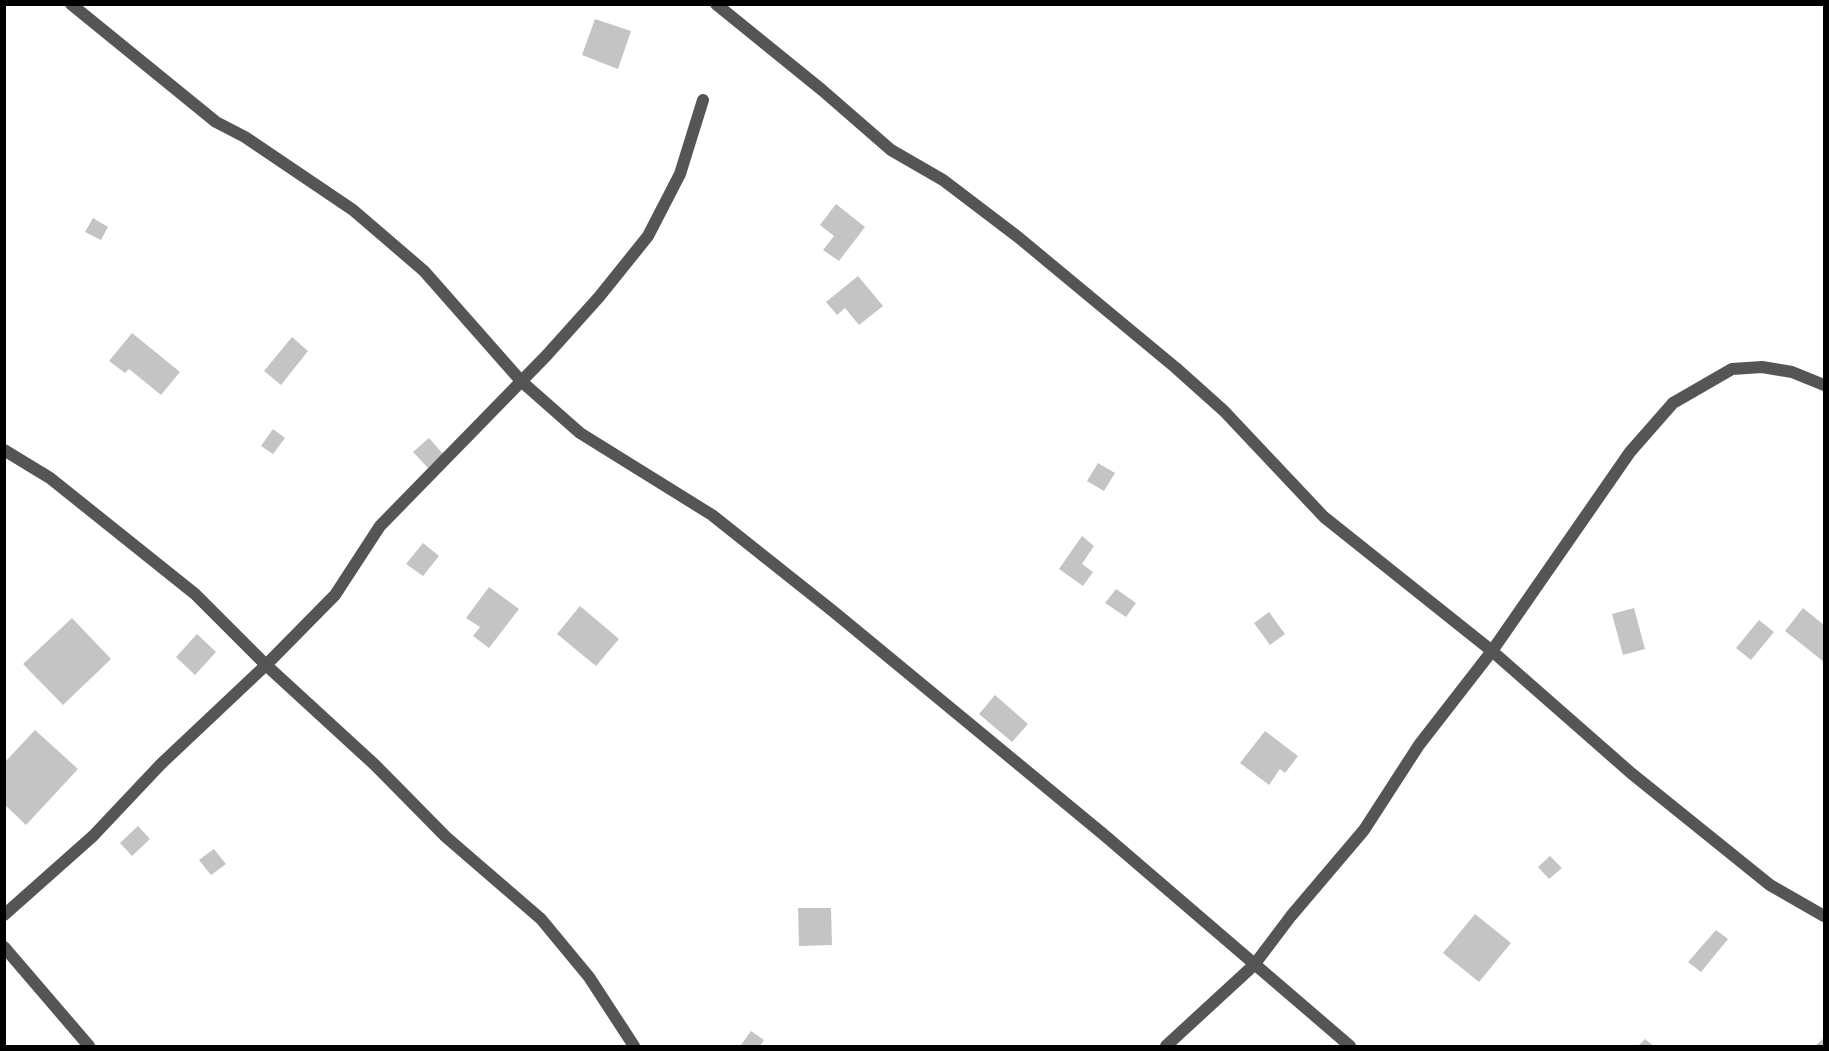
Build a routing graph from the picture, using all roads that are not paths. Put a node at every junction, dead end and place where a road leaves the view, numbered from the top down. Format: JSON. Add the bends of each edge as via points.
{"nodes":[{"id":1,"x":71,"y":4,"type":"edge"},
{"id":2,"x":716,"y":4,"type":"edge"},
{"id":3,"x":703,"y":100,"type":"dead end"},
{"id":4,"x":521,"y":381,"type":"junction"},
{"id":5,"x":1824,"y":385,"type":"edge"},
{"id":6,"x":4,"y":450,"type":"edge"},
{"id":7,"x":1492,"y":651,"type":"junction"},
{"id":8,"x":266,"y":665,"type":"junction"},
{"id":9,"x":4,"y":915,"type":"edge"},
{"id":10,"x":1824,"y":915,"type":"edge"},
{"id":11,"x":4,"y":947,"type":"edge"},
{"id":12,"x":1254,"y":965,"type":"junction"},
{"id":13,"x":88,"y":1047,"type":"edge"},
{"id":14,"x":634,"y":1047,"type":"edge"},
{"id":15,"x":1166,"y":1047,"type":"edge"},
{"id":16,"x":1350,"y":1047,"type":"edge"}],
"edges":[{"from":1,"to":4,"type":"street","via":[[216,122],[245,137],[352,210],[424,271]]},
{"from":2,"to":7,"type":"street","via":[[891,150],[943,180],[1018,237],[1224,411],[1324,517]]},
{"from":3,"to":4,"type":"street","via":[[680,174],[648,236],[599,297]]},
{"from":4,"to":8,"type":"street","via":[[380,526],[335,595]]},
{"from":4,"to":12,"type":"street","via":[[580,433],[712,515],[834,612],[1103,834]]},
{"from":5,"to":7,"type":"street","via":[[1792,372],[1762,367],[1732,369],[1673,403],[1630,452]]},
{"from":6,"to":8,"type":"street","via":[[50,478],[195,594]]},
{"from":7,"to":10,"type":"street","via":[[1631,773],[1770,885]]},
{"from":7,"to":12,"type":"street","via":[[1419,745],[1364,830]]},
{"from":8,"to":9,"type":"street","via":[[161,764],[93,836]]},
{"from":8,"to":14,"type":"street","via":[[375,765],[446,837],[541,919],[589,978]]},
{"from":11,"to":13,"type":"street"},
{"from":12,"to":15,"type":"street"},
{"from":12,"to":16,"type":"street"}]}
